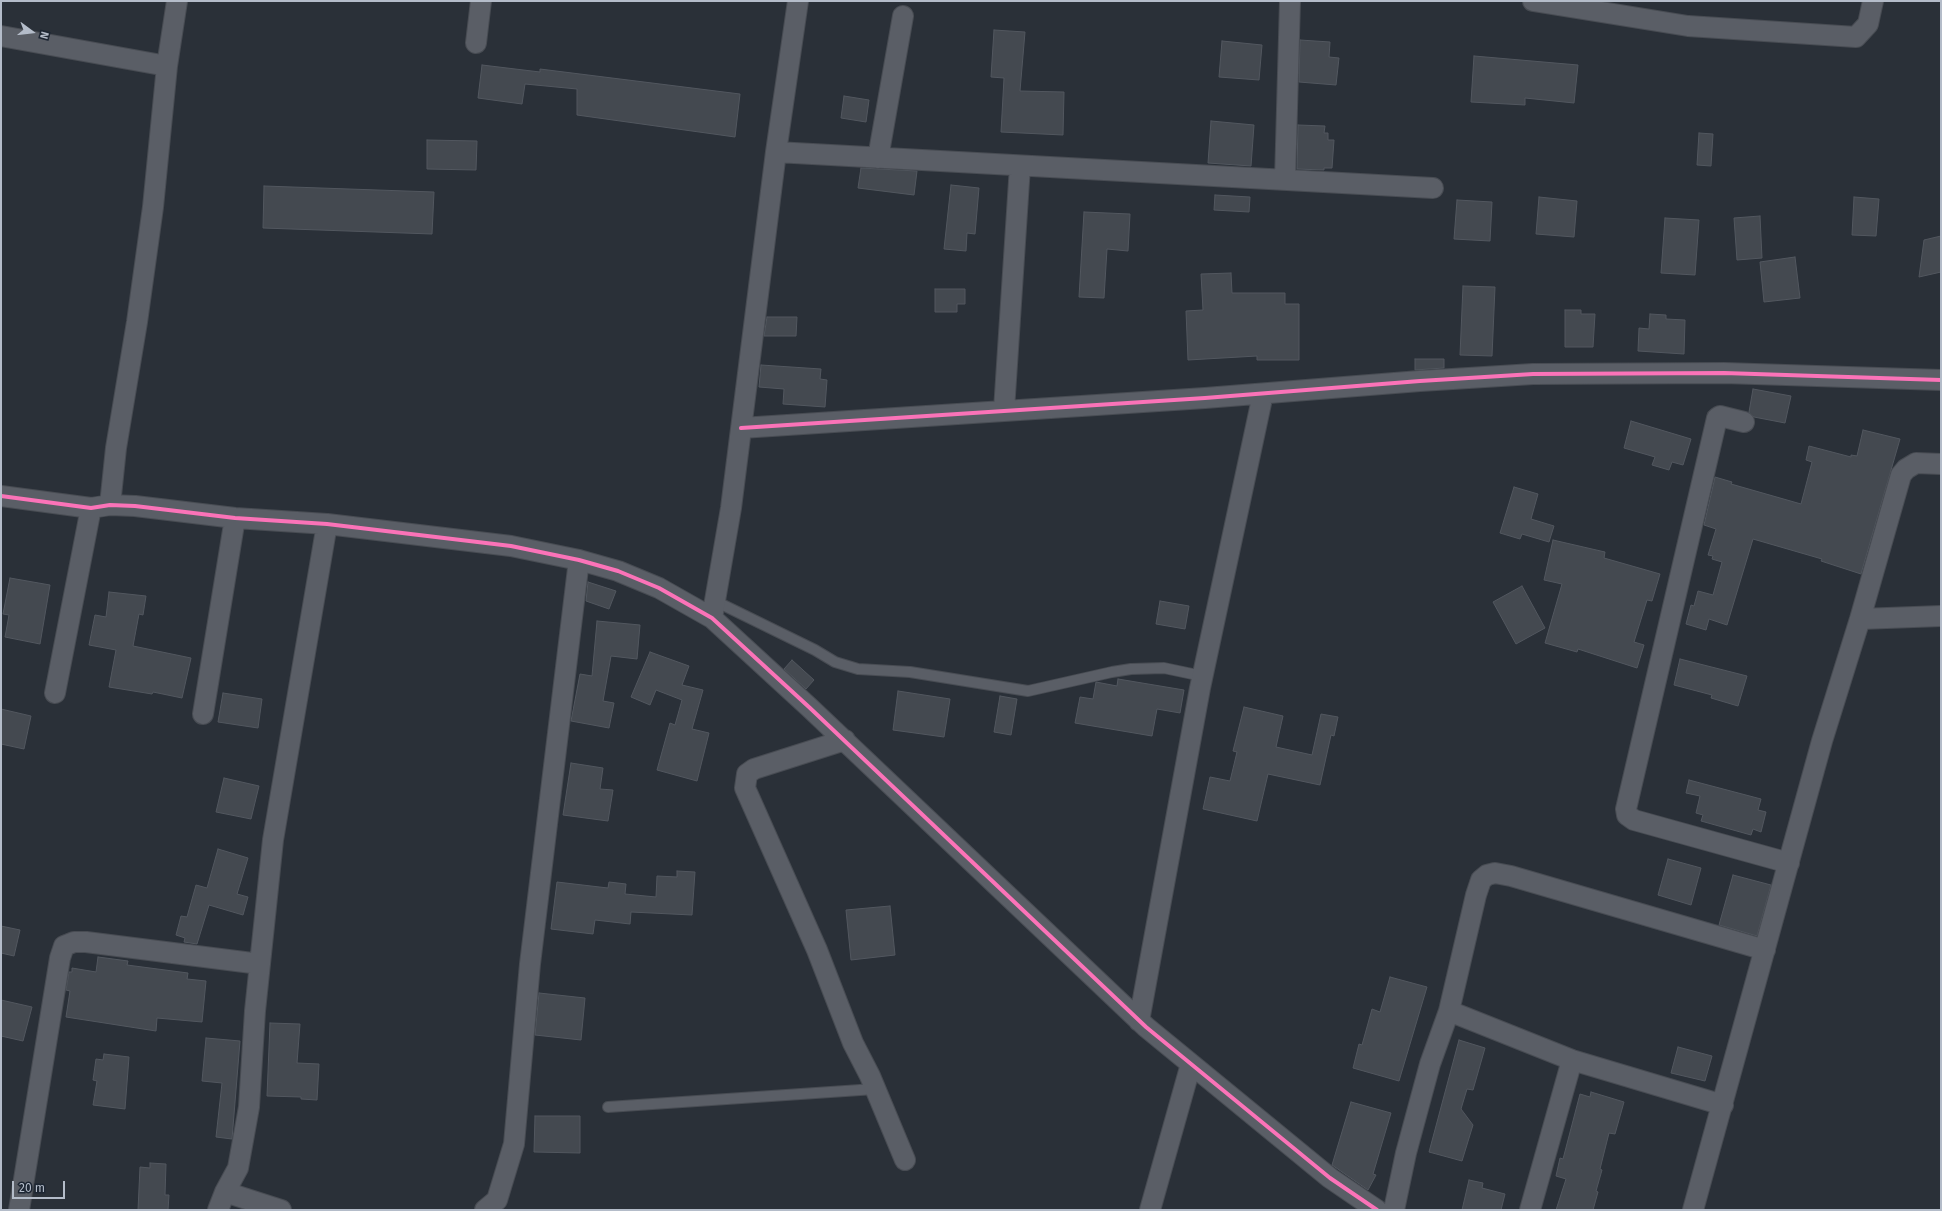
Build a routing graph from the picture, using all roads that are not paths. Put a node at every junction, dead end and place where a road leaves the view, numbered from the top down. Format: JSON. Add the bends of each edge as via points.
{"nodes":[{"id":1,"x":177,"y":1,"type":"edge"},
{"id":2,"x":481,"y":1,"type":"edge"},
{"id":3,"x":798,"y":1,"type":"edge"},
{"id":4,"x":1290,"y":1,"type":"edge"},
{"id":5,"x":1533,"y":1,"type":"edge"},
{"id":6,"x":1873,"y":1,"type":"edge"},
{"id":7,"x":903,"y":16,"type":"dead end"},
{"id":8,"x":1,"y":36,"type":"edge"},
{"id":9,"x":476,"y":43,"type":"dead end"},
{"id":10,"x":168,"y":66,"type":"junction"},
{"id":11,"x":776,"y":152,"type":"junction"},
{"id":12,"x":878,"y":158,"type":"junction"},
{"id":13,"x":1020,"y":166,"type":"junction"},
{"id":14,"x":1285,"y":180,"type":"junction"},
{"id":15,"x":1433,"y":188,"type":"dead end"},
{"id":16,"x":1941,"y":380,"type":"edge"},
{"id":17,"x":1263,"y":394,"type":"junction"},
{"id":18,"x":1004,"y":410,"type":"junction"},
{"id":19,"x":1744,"y":422,"type":"dead end"},
{"id":20,"x":741,"y":428,"type":"junction"},
{"id":21,"x":1941,"y":464,"type":"edge"},
{"id":22,"x":1,"y":496,"type":"edge"},
{"id":23,"x":100,"y":507,"type":"junction"},
{"id":24,"x":235,"y":518,"type":"junction"},
{"id":25,"x":327,"y":524,"type":"junction"},
{"id":26,"x":580,"y":560,"type":"junction"},
{"id":27,"x":713,"y":609,"type":"junction"},
{"id":28,"x":1941,"y":616,"type":"edge"},
{"id":29,"x":1860,"y":619,"type":"junction"},
{"id":30,"x":1202,"y":676,"type":"junction"},
{"id":31,"x":55,"y":693,"type":"dead end"},
{"id":32,"x":203,"y":714,"type":"dead end"},
{"id":33,"x":845,"y":740,"type":"junction"},
{"id":34,"x":1789,"y":863,"type":"junction"},
{"id":35,"x":1764,"y":950,"type":"junction"},
{"id":36,"x":260,"y":964,"type":"junction"},
{"id":37,"x":1449,"y":1011,"type":"junction"},
{"id":38,"x":1139,"y":1021,"type":"junction"},
{"id":39,"x":1572,"y":1060,"type":"junction"},
{"id":40,"x":1190,"y":1064,"type":"junction"},
{"id":41,"x":875,"y":1089,"type":"junction"},
{"id":42,"x":1723,"y":1105,"type":"junction"},
{"id":43,"x":608,"y":1107,"type":"dead end"},
{"id":44,"x":905,"y":1160,"type":"dead end"},
{"id":45,"x":225,"y":1192,"type":"junction"},
{"id":46,"x":19,"y":1210,"type":"edge"},
{"id":47,"x":218,"y":1210,"type":"edge"},
{"id":48,"x":281,"y":1210,"type":"edge"},
{"id":49,"x":485,"y":1210,"type":"edge"},
{"id":50,"x":1150,"y":1210,"type":"edge"},
{"id":51,"x":1377,"y":1210,"type":"edge"},
{"id":52,"x":1394,"y":1210,"type":"edge"},
{"id":53,"x":1530,"y":1210,"type":"edge"},
{"id":54,"x":1693,"y":1210,"type":"edge"}],
"edges":[{"from":1,"to":10,"type":"street"},
{"from":2,"to":9,"type":"street"},
{"from":3,"to":11,"type":"street"},
{"from":4,"to":14,"type":"street"},
{"from":5,"to":6,"type":"street","via":[[1688,26],[1856,37],[1868,24]]},
{"from":7,"to":12,"type":"street"},
{"from":8,"to":10,"type":"street"},
{"from":10,"to":23,"type":"street","via":[[153,207],[137,322],[116,448]]},
{"from":11,"to":12,"type":"street"},
{"from":11,"to":20,"type":"street"},
{"from":12,"to":13,"type":"street"},
{"from":13,"to":14,"type":"street"},
{"from":13,"to":18,"type":"street"},
{"from":14,"to":15,"type":"street"},
{"from":16,"to":17,"type":"street","via":[[1724,373],[1533,374],[1420,380]]},
{"from":17,"to":18,"type":"street"},
{"from":17,"to":30,"type":"street"},
{"from":18,"to":20,"type":"street"},
{"from":19,"to":34,"type":"street","via":[[1720,416],[1717,418],[1626,809],[1627,815],[1634,820]]},
{"from":20,"to":27,"type":"street","via":[[732,508]]},
{"from":21,"to":29,"type":"street","via":[[1916,464],[1901,475]]},
{"from":22,"to":23,"type":"street"},
{"from":23,"to":24,"type":"street","via":[[135,506]]},
{"from":23,"to":31,"type":"street"},
{"from":24,"to":25,"type":"street"},
{"from":24,"to":32,"type":"street"},
{"from":25,"to":26,"type":"street","via":[[511,546]]},
{"from":25,"to":36,"type":"street","via":[[273,840]]},
{"from":26,"to":27,"type":"street","via":[[618,571]]},
{"from":26,"to":49,"type":"street","via":[[530,964],[514,1144],[497,1200]]},
{"from":27,"to":30,"type":"lane","via":[[815,650],[835,662],[858,669],[910,672],[1028,691],[1131,670],[1164,668]]},
{"from":27,"to":33,"type":"street"},
{"from":28,"to":29,"type":"street"},
{"from":29,"to":34,"type":"street","via":[[1822,741]]},
{"from":30,"to":38,"type":"street"},
{"from":33,"to":38,"type":"street"},
{"from":33,"to":41,"type":"street","via":[[754,769],[746,774],[745,788]]},
{"from":34,"to":35,"type":"street"},
{"from":35,"to":37,"type":"street","via":[[1495,873],[1481,880]]},
{"from":35,"to":42,"type":"street"},
{"from":36,"to":45,"type":"street","via":[[249,1107],[238,1168]]},
{"from":36,"to":46,"type":"street","via":[[86,942],[74,942],[64,946]]},
{"from":37,"to":39,"type":"street"},
{"from":37,"to":52,"type":"street","via":[[1430,1064]]},
{"from":38,"to":40,"type":"street"},
{"from":39,"to":42,"type":"street"},
{"from":39,"to":53,"type":"street"},
{"from":40,"to":50,"type":"street"},
{"from":40,"to":51,"type":"street","via":[[1330,1178]]},
{"from":41,"to":43,"type":"lane"},
{"from":41,"to":44,"type":"street"},
{"from":42,"to":54,"type":"street"},
{"from":45,"to":47,"type":"street"},
{"from":45,"to":48,"type":"street"}]}
